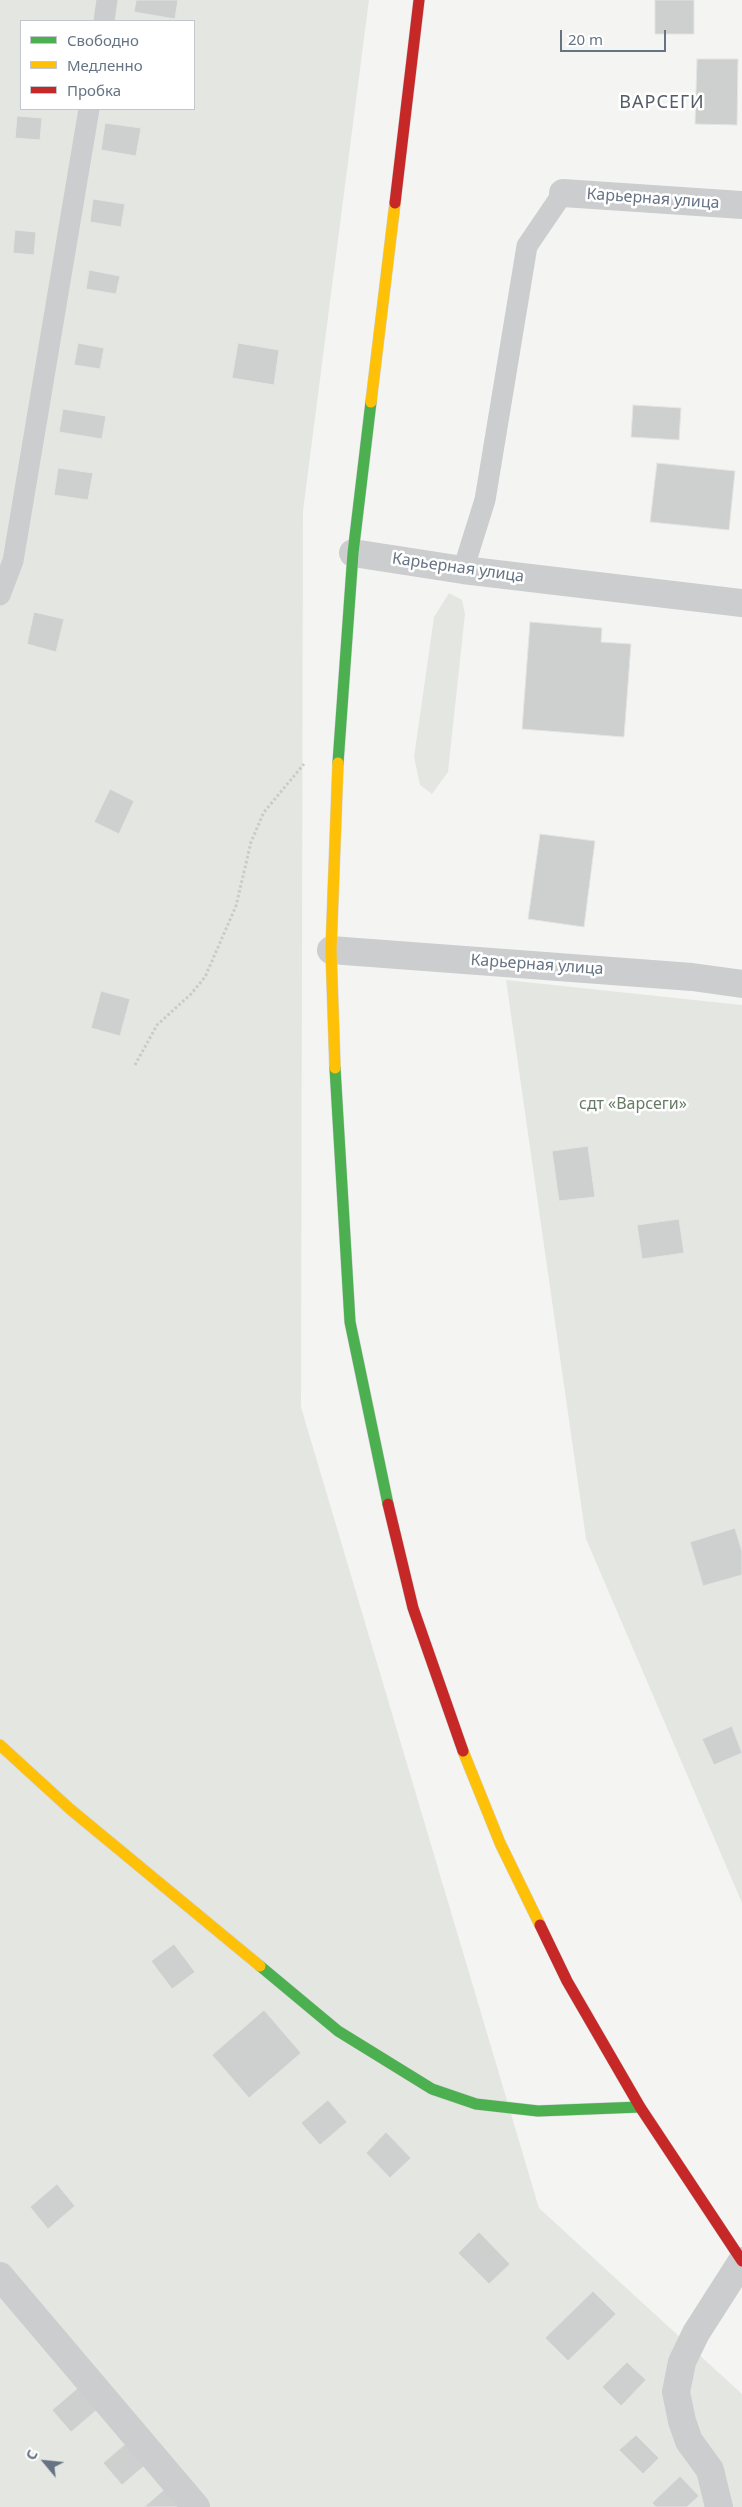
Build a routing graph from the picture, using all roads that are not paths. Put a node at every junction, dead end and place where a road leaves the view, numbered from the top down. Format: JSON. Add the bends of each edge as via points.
{"nodes":[{"id":1,"x":108,"y":0,"type":"edge"},
{"id":2,"x":419,"y":0,"type":"edge"},
{"id":3,"x":104,"y":20,"type":"edge"},
{"id":4,"x":89,"y":110,"type":"edge"},
{"id":5,"x":563,"y":192,"type":"joint"},
{"id":6,"x":742,"y":205,"type":"edge"},
{"id":7,"x":352,"y":553,"type":"junction"},
{"id":8,"x":463,"y":570,"type":"junction"},
{"id":9,"x":0,"y":595,"type":"edge"},
{"id":10,"x":742,"y":603,"type":"edge"},
{"id":11,"x":331,"y":950,"type":"junction"},
{"id":12,"x":742,"y":984,"type":"edge"},
{"id":13,"x":0,"y":1745,"type":"edge"},
{"id":14,"x":640,"y":2107,"type":"junction"},
{"id":15,"x":742,"y":2261,"type":"edge"},
{"id":16,"x":0,"y":2276,"type":"edge"},
{"id":17,"x":196,"y":2507,"type":"edge"},
{"id":18,"x":720,"y":2507,"type":"edge"}],
"edges":[{"from":1,"to":3,"type":"lane"},
{"from":2,"to":7,"type":"main road"},
{"from":4,"to":9,"type":"lane","via":[[14,561]]},
{"from":5,"to":6,"type":"street","name":"Карьерная улица"},
{"from":5,"to":8,"type":"lane","via":[[527,246],[485,500]]},
{"from":7,"to":8,"type":"street","name":"Карьерная улица"},
{"from":7,"to":11,"type":"main road","via":[[339,723]]},
{"from":8,"to":10,"type":"street","name":"Карьерная улица"},
{"from":11,"to":12,"type":"street","name":"Карьерная улица","via":[[692,977]]},
{"from":11,"to":14,"type":"main road","via":[[337,1132],[350,1322],[381,1475],[413,1608],[457,1737],[500,1843],[567,1981]]},
{"from":13,"to":14,"type":"main road","via":[[70,1809],[338,2031],[432,2089],[476,2104],[538,2111]]},
{"from":14,"to":15,"type":"main road"},
{"from":15,"to":18,"type":"street","via":[[696,2333],[682,2362],[676,2392],[682,2421],[690,2441],[710,2470]]},
{"from":16,"to":17,"type":"street"}]}
